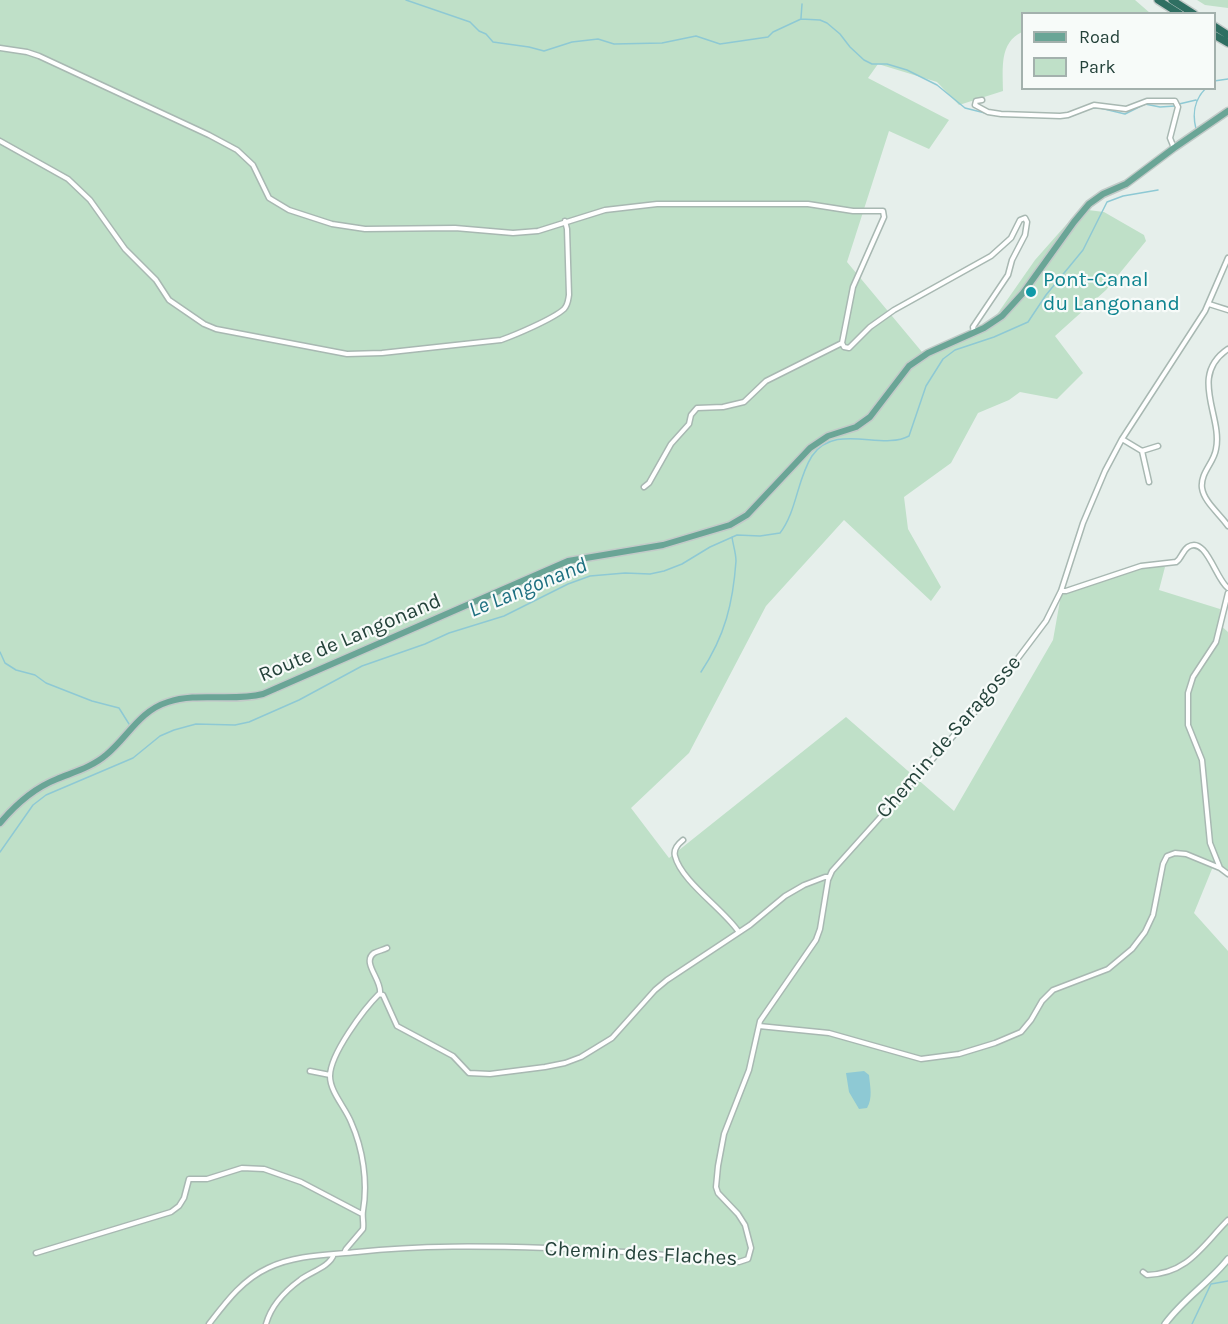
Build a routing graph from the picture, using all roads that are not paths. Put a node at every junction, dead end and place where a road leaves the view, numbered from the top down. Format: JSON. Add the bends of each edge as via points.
{"nodes":[{"id":1,"x":1158,"y":0,"type":"edge"},
{"id":2,"x":1172,"y":0,"type":"edge"},
{"id":3,"x":1177,"y":12,"type":"edge"},
{"id":4,"x":1191,"y":12,"type":"edge"},
{"id":5,"x":1216,"y":31,"type":"edge"},
{"id":6,"x":1228,"y":43,"type":"edge"},
{"id":7,"x":0,"y":48,"type":"edge"},
{"id":8,"x":982,"y":100,"type":"dead end"},
{"id":9,"x":1228,"y":111,"type":"edge"},
{"id":10,"x":0,"y":141,"type":"edge"},
{"id":11,"x":1174,"y":148,"type":"junction"},
{"id":12,"x":565,"y":221,"type":"junction"},
{"id":13,"x":1228,"y":258,"type":"edge"},
{"id":14,"x":1209,"y":304,"type":"junction"},
{"id":15,"x":1228,"y":310,"type":"edge"},
{"id":16,"x":974,"y":333,"type":"junction"},
{"id":17,"x":842,"y":343,"type":"junction"},
{"id":18,"x":1228,"y":349,"type":"edge"},
{"id":19,"x":1122,"y":439,"type":"junction"},
{"id":20,"x":1158,"y":447,"type":"dead end"},
{"id":21,"x":1142,"y":451,"type":"junction"},
{"id":22,"x":1149,"y":482,"type":"dead end"},
{"id":23,"x":644,"y":487,"type":"dead end"},
{"id":24,"x":1228,"y":526,"type":"edge"},
{"id":25,"x":1228,"y":588,"type":"edge"},
{"id":26,"x":1061,"y":591,"type":"junction"},
{"id":27,"x":1228,"y":593,"type":"edge"},
{"id":28,"x":0,"y":823,"type":"edge"},
{"id":29,"x":683,"y":840,"type":"dead end"},
{"id":30,"x":1220,"y":868,"type":"junction"},
{"id":31,"x":1228,"y":874,"type":"edge"},
{"id":32,"x":829,"y":877,"type":"junction"},
{"id":33,"x":738,"y":931,"type":"junction"},
{"id":34,"x":387,"y":948,"type":"dead end"},
{"id":35,"x":380,"y":993,"type":"junction"},
{"id":36,"x":759,"y":1026,"type":"junction"},
{"id":37,"x":310,"y":1071,"type":"dead end"},
{"id":38,"x":330,"y":1075,"type":"junction"},
{"id":39,"x":362,"y":1214,"type":"junction"},
{"id":40,"x":1228,"y":1220,"type":"edge"},
{"id":41,"x":36,"y":1253,"type":"dead end"},
{"id":42,"x":344,"y":1253,"type":"junction"},
{"id":43,"x":334,"y":1254,"type":"junction"},
{"id":44,"x":1228,"y":1260,"type":"edge"},
{"id":45,"x":1143,"y":1272,"type":"dead end"},
{"id":46,"x":209,"y":1324,"type":"edge"},
{"id":47,"x":266,"y":1324,"type":"edge"},
{"id":48,"x":1165,"y":1324,"type":"edge"}],
"edges":[{"from":1,"to":3,"type":"highway"},
{"from":2,"to":4,"type":"highway"},
{"from":5,"to":6,"type":"highway"},
{"from":7,"to":12,"type":"street","via":[[39,56],[237,150],[253,165],[269,198],[304,217],[365,229],[455,228],[513,233],[538,231]]},
{"from":8,"to":11,"type":"street","via":[[976,100],[975,105],[994,113],[1060,116],[1094,105],[1126,109],[1147,101],[1175,101],[1178,107],[1170,138]]},
{"from":9,"to":11,"type":"main road","name":"Route de Langonand"},
{"from":10,"to":12,"type":"street","via":[[69,179],[169,300],[195,320],[216,329],[347,354],[501,340],[559,312],[568,303],[569,295]]},
{"from":11,"to":16,"type":"main road","name":"Route de Langonand","via":[[1125,184],[1089,204],[1014,304],[993,323]]},
{"from":12,"to":17,"type":"street","via":[[605,210],[657,204],[808,204],[883,211],[884,217],[853,287]]},
{"from":13,"to":14,"type":"street","name":"Chemin de Saragosse"},
{"from":14,"to":15,"type":"street"},
{"from":14,"to":19,"type":"street","name":"Chemin de Saragosse"},
{"from":16,"to":17,"type":"street","via":[[973,327],[1008,275],[1025,236],[1025,218],[991,256],[894,309],[849,348]]},
{"from":16,"to":28,"type":"main road","name":"Route de Langonand","via":[[909,366],[870,417],[856,427],[819,441],[738,521],[663,544],[568,561],[263,694],[181,699],[159,705],[142,717],[107,755],[34,791]]},
{"from":17,"to":23,"type":"street","via":[[766,381],[744,402],[693,410],[689,424],[671,444]]},
{"from":18,"to":24,"type":"street","via":[[1216,360],[1209,380],[1217,444],[1202,478],[1205,497]]},
{"from":19,"to":21,"type":"street"},
{"from":19,"to":26,"type":"street","name":"Chemin de Saragosse","via":[[1092,500]]},
{"from":20,"to":21,"type":"street"},
{"from":21,"to":22,"type":"street"},
{"from":25,"to":26,"type":"street","via":[[1208,553],[1194,545],[1186,548],[1174,563],[1141,566]]},
{"from":26,"to":32,"type":"street","name":"Chemin de Saragosse","via":[[1038,633],[997,687],[863,834]]},
{"from":27,"to":30,"type":"street","via":[[1216,642],[1193,677],[1188,693],[1188,725],[1202,760],[1210,843]]},
{"from":29,"to":33,"type":"street","via":[[675,856],[686,874]]},
{"from":30,"to":31,"type":"street"},
{"from":30,"to":36,"type":"street","via":[[1186,854],[1167,856],[1153,915],[1136,944],[1108,969],[1053,990],[1021,1032],[994,1043],[959,1054],[921,1059],[829,1034]]},
{"from":32,"to":33,"type":"street","via":[[794,891]]},
{"from":32,"to":36,"type":"street","name":"Chemin des Flaches","via":[[816,940]]},
{"from":33,"to":35,"type":"street","via":[[660,986],[608,1042],[581,1058],[556,1065],[490,1074],[469,1072],[453,1056],[397,1026]]},
{"from":34,"to":35,"type":"street","via":[[370,959]]},
{"from":35,"to":38,"type":"street","via":[[351,1030]]},
{"from":36,"to":42,"type":"street","name":"Chemin des Flaches","via":[[749,1070],[724,1134],[717,1179],[718,1193],[747,1230],[751,1252],[744,1262],[504,1247],[424,1246]]},
{"from":37,"to":38,"type":"street"},
{"from":38,"to":39,"type":"street","via":[[358,1144],[366,1190]]},
{"from":39,"to":41,"type":"street","via":[[287,1177],[264,1169],[242,1168],[205,1179],[189,1179],[182,1202],[168,1214]]},
{"from":39,"to":42,"type":"street","via":[[363,1229]]},
{"from":40,"to":45,"type":"street","via":[[1190,1261],[1162,1273]]},
{"from":42,"to":43,"type":"street","name":"Chemin des Flaches"},
{"from":43,"to":46,"type":"street","name":"Chemin des Flaches","via":[[297,1258],[255,1275],[233,1294]]},
{"from":43,"to":47,"type":"street","via":[[282,1296]]},
{"from":44,"to":48,"type":"main road"}]}
